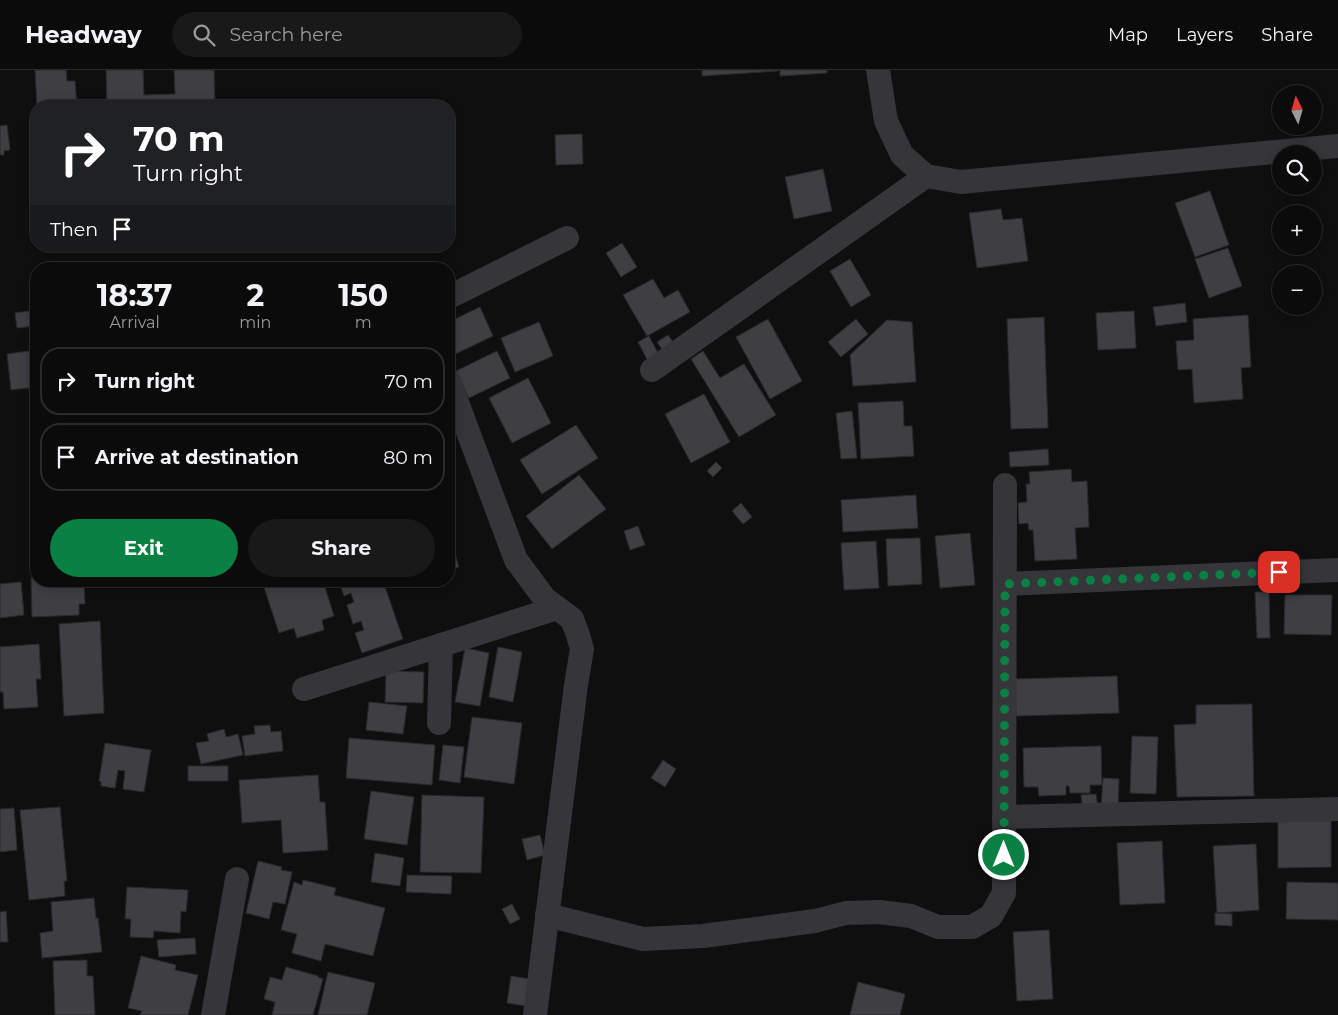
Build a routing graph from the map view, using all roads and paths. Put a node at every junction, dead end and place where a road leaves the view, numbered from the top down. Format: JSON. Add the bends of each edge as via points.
{"nodes":[{"id":1,"x":878,"y":70,"type":"edge"},
{"id":2,"x":1338,"y":146,"type":"edge"},
{"id":3,"x":926,"y":176,"type":"junction"},
{"id":4,"x":567,"y":238,"type":"dead end"},
{"id":5,"x":455,"y":294,"type":"edge"},
{"id":6,"x":652,"y":370,"type":"dead end"},
{"id":7,"x":455,"y":397,"type":"edge"},
{"id":8,"x":1005,"y":485,"type":"dead end"},
{"id":9,"x":1338,"y":570,"type":"edge"},
{"id":10,"x":1005,"y":584,"type":"junction"},
{"id":11,"x":557,"y":608,"type":"junction"},
{"id":12,"x":441,"y":645,"type":"junction"},
{"id":13,"x":304,"y":688,"type":"dead end"},
{"id":14,"x":439,"y":723,"type":"dead end"},
{"id":15,"x":1338,"y":809,"type":"edge"},
{"id":16,"x":1004,"y":817,"type":"junction"},
{"id":17,"x":237,"y":879,"type":"dead end"},
{"id":18,"x":547,"y":915,"type":"junction"},
{"id":19,"x":213,"y":1015,"type":"edge"},
{"id":20,"x":535,"y":1015,"type":"edge"}],
"edges":[{"from":1,"to":3,"type":"street","via":[[886,121],[902,155]]},
{"from":2,"to":3,"type":"street","via":[[961,182]]},
{"from":3,"to":6,"type":"street"},
{"from":4,"to":5,"type":"street"},
{"from":7,"to":11,"type":"street","via":[[516,560],[545,599]]},
{"from":8,"to":10,"type":"street"},
{"from":9,"to":10,"type":"street"},
{"from":10,"to":16,"type":"street"},
{"from":11,"to":12,"type":"street"},
{"from":11,"to":18,"type":"street","via":[[572,619],[582,649]]},
{"from":12,"to":13,"type":"street"},
{"from":12,"to":14,"type":"street"},
{"from":15,"to":16,"type":"street"},
{"from":16,"to":18,"type":"street","via":[[1004,893],[991,916],[972,927],[938,927],[911,916],[879,912],[846,913],[703,936],[643,939]]},
{"from":17,"to":19,"type":"street"},
{"from":18,"to":20,"type":"street"}]}
